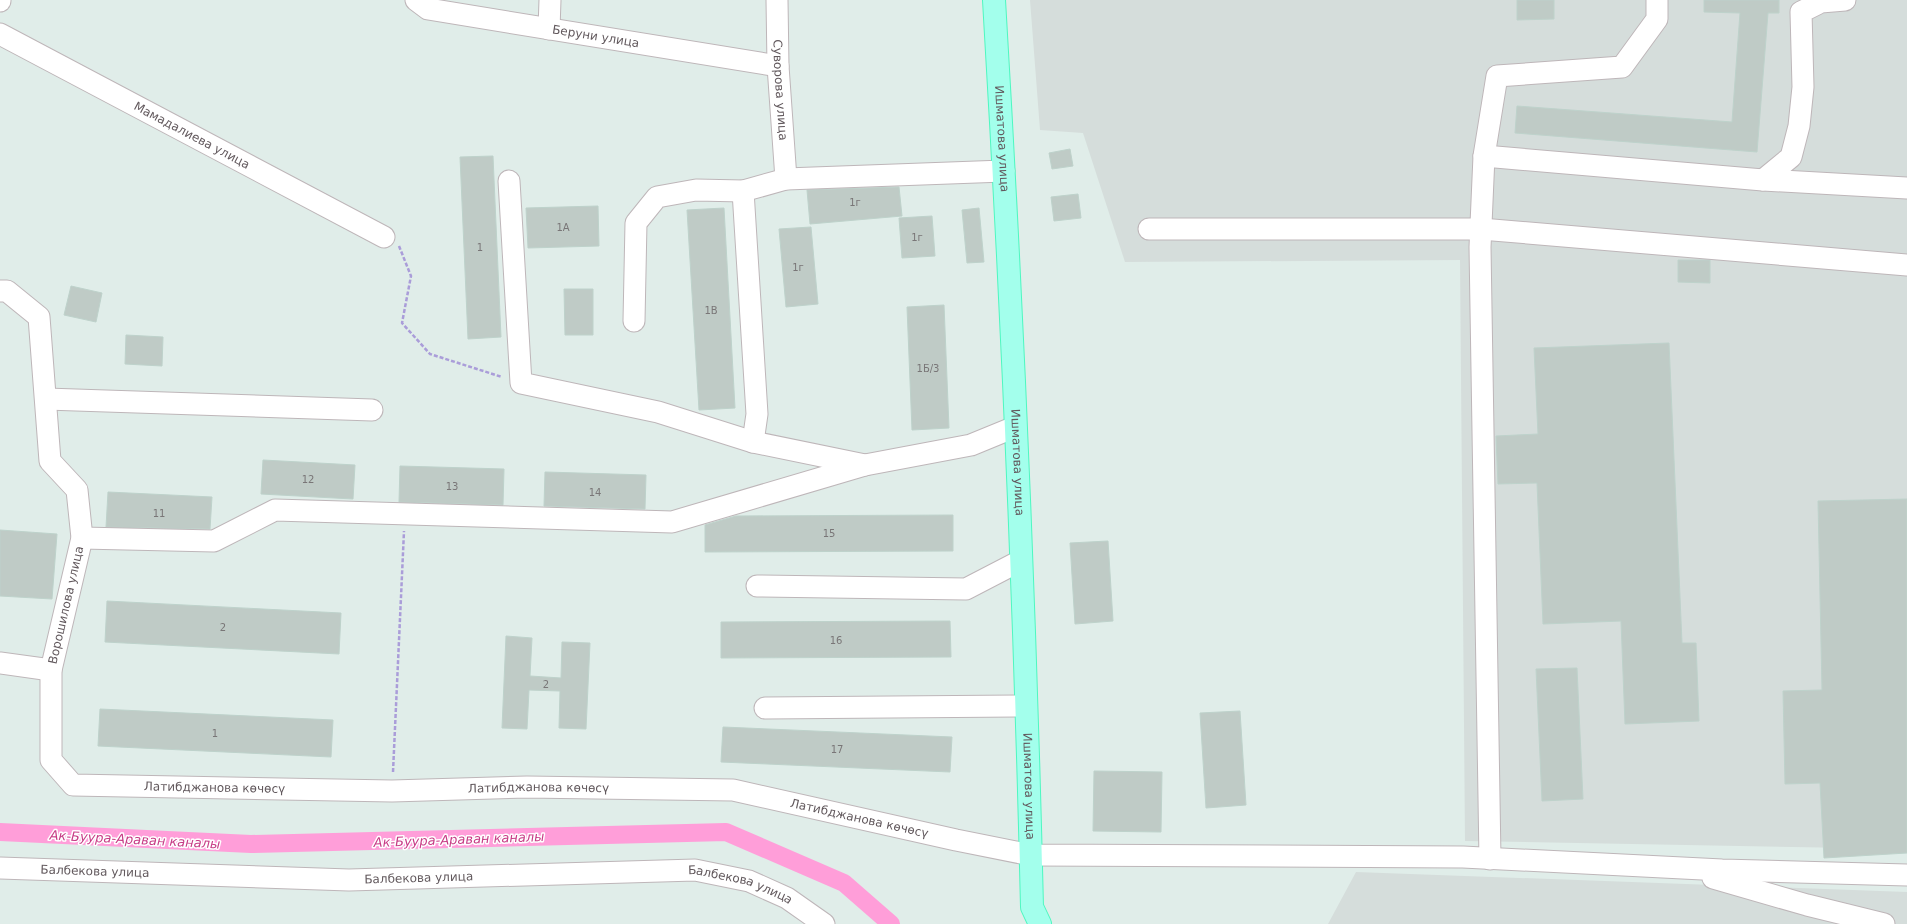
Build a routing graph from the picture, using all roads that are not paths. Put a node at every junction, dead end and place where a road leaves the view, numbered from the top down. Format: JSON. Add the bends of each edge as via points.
{"nodes":[{"id":1,"x":416,"y":0,"type":"edge"},
{"id":2,"x":550,"y":0,"type":"edge"},
{"id":3,"x":777,"y":0,"type":"edge"},
{"id":4,"x":994,"y":0,"type":"edge"},
{"id":5,"x":1657,"y":0,"type":"edge"},
{"id":6,"x":1845,"y":0,"type":"edge"},
{"id":7,"x":549,"y":29,"type":"junction"},
{"id":8,"x":0,"y":34,"type":"edge"},
{"id":9,"x":778,"y":66,"type":"junction"},
{"id":10,"x":1484,"y":156,"type":"junction"},
{"id":11,"x":1004,"y":171,"type":"junction"},
{"id":12,"x":786,"y":179,"type":"junction"},
{"id":13,"x":1763,"y":180,"type":"junction"},
{"id":14,"x":508,"y":181,"type":"dead end"},
{"id":15,"x":1907,"y":188,"type":"edge"},
{"id":16,"x":743,"y":191,"type":"junction"},
{"id":17,"x":1149,"y":229,"type":"dead end"},
{"id":18,"x":1480,"y":229,"type":"junction"},
{"id":19,"x":384,"y":237,"type":"road end"},
{"id":20,"x":1907,"y":265,"type":"edge"},
{"id":21,"x":0,"y":291,"type":"edge"},
{"id":22,"x":634,"y":321,"type":"dead end"},
{"id":23,"x":46,"y":399,"type":"junction"},
{"id":24,"x":372,"y":410,"type":"dead end"},
{"id":25,"x":1015,"y":427,"type":"junction"},
{"id":26,"x":753,"y":442,"type":"junction"},
{"id":27,"x":865,"y":465,"type":"junction"},
{"id":28,"x":82,"y":538,"type":"junction"},
{"id":29,"x":1020,"y":561,"type":"junction"},
{"id":30,"x":757,"y":586,"type":"dead end"},
{"id":31,"x":0,"y":663,"type":"edge"},
{"id":32,"x":52,"y":670,"type":"junction"},
{"id":33,"x":1026,"y":706,"type":"junction"},
{"id":34,"x":765,"y":708,"type":"dead end"},
{"id":35,"x":52,"y":760,"type":"joint"},
{"id":36,"x":1031,"y":855,"type":"junction"},
{"id":37,"x":1490,"y":858,"type":"junction"},
{"id":38,"x":0,"y":868,"type":"edge"},
{"id":39,"x":1679,"y":868,"type":"junction"},
{"id":40,"x":1907,"y":875,"type":"edge"},
{"id":41,"x":824,"y":924,"type":"edge"},
{"id":42,"x":1040,"y":924,"type":"edge"},
{"id":43,"x":1884,"y":924,"type":"edge"}],
"edges":[{"from":1,"to":7,"type":"street","name":"Беруни улица","via":[[428,9]]},
{"from":2,"to":7,"type":"street"},
{"from":3,"to":9,"type":"street","name":"Суворова улица"},
{"from":4,"to":11,"type":"main road","name":"Ишматова улица"},
{"from":5,"to":10,"type":"street","via":[[1657,19],[1622,67],[1497,76]]},
{"from":6,"to":13,"type":"street","via":[[1822,2],[1802,12],[1803,87],[1799,126],[1791,157]]},
{"from":7,"to":9,"type":"street","name":"Беруни улица"},
{"from":8,"to":19,"type":"street","name":"Мамадалиева улица"},
{"from":9,"to":12,"type":"street","name":"Суворова улица"},
{"from":10,"to":13,"type":"street"},
{"from":10,"to":18,"type":"street"},
{"from":11,"to":12,"type":"street"},
{"from":11,"to":25,"type":"main road","name":"Ишматова улица"},
{"from":12,"to":16,"type":"street"},
{"from":13,"to":15,"type":"street"},
{"from":14,"to":26,"type":"street","via":[[521,383],[658,412]]},
{"from":16,"to":22,"type":"street","via":[[696,190],[657,197],[636,223]]},
{"from":16,"to":26,"type":"street","via":[[757,414]]},
{"from":17,"to":18,"type":"street"},
{"from":18,"to":20,"type":"street"},
{"from":18,"to":37,"type":"street"},
{"from":21,"to":23,"type":"street","name":"Ворошилова улица","via":[[6,291],[40,317]]},
{"from":23,"to":24,"type":"street"},
{"from":23,"to":28,"type":"street","name":"Ворошилова улица","via":[[50,461],[77,490]]},
{"from":25,"to":27,"type":"street","via":[[971,445]]},
{"from":25,"to":29,"type":"main road","name":"Ишматова улица"},
{"from":26,"to":27,"type":"street"},
{"from":27,"to":28,"type":"street","via":[[672,522],[275,510],[214,541]]},
{"from":28,"to":32,"type":"street","name":"Ворошилова улица"},
{"from":29,"to":30,"type":"street","via":[[966,589]]},
{"from":29,"to":33,"type":"main road","name":"Ишматова улица"},
{"from":31,"to":32,"type":"street"},
{"from":32,"to":35,"type":"street","name":"Ворошилова улица"},
{"from":33,"to":34,"type":"street"},
{"from":33,"to":36,"type":"main road","name":"Ишматова улица"},
{"from":35,"to":36,"type":"street","name":"Латибджанова көчөсү","via":[[73,785],[392,790],[527,787],[734,790]]},
{"from":36,"to":37,"type":"street","name":"Латибджанова көчөсү"},
{"from":36,"to":42,"type":"main road","name":"Ишматова улица","via":[[1032,907]]},
{"from":37,"to":39,"type":"street","name":"Латибджанова көчөсү"},
{"from":38,"to":41,"type":"street","name":"Балбекова улица","via":[[349,880],[694,870],[749,881],[787,898]]},
{"from":39,"to":40,"type":"street"},
{"from":39,"to":43,"type":"street"}]}
